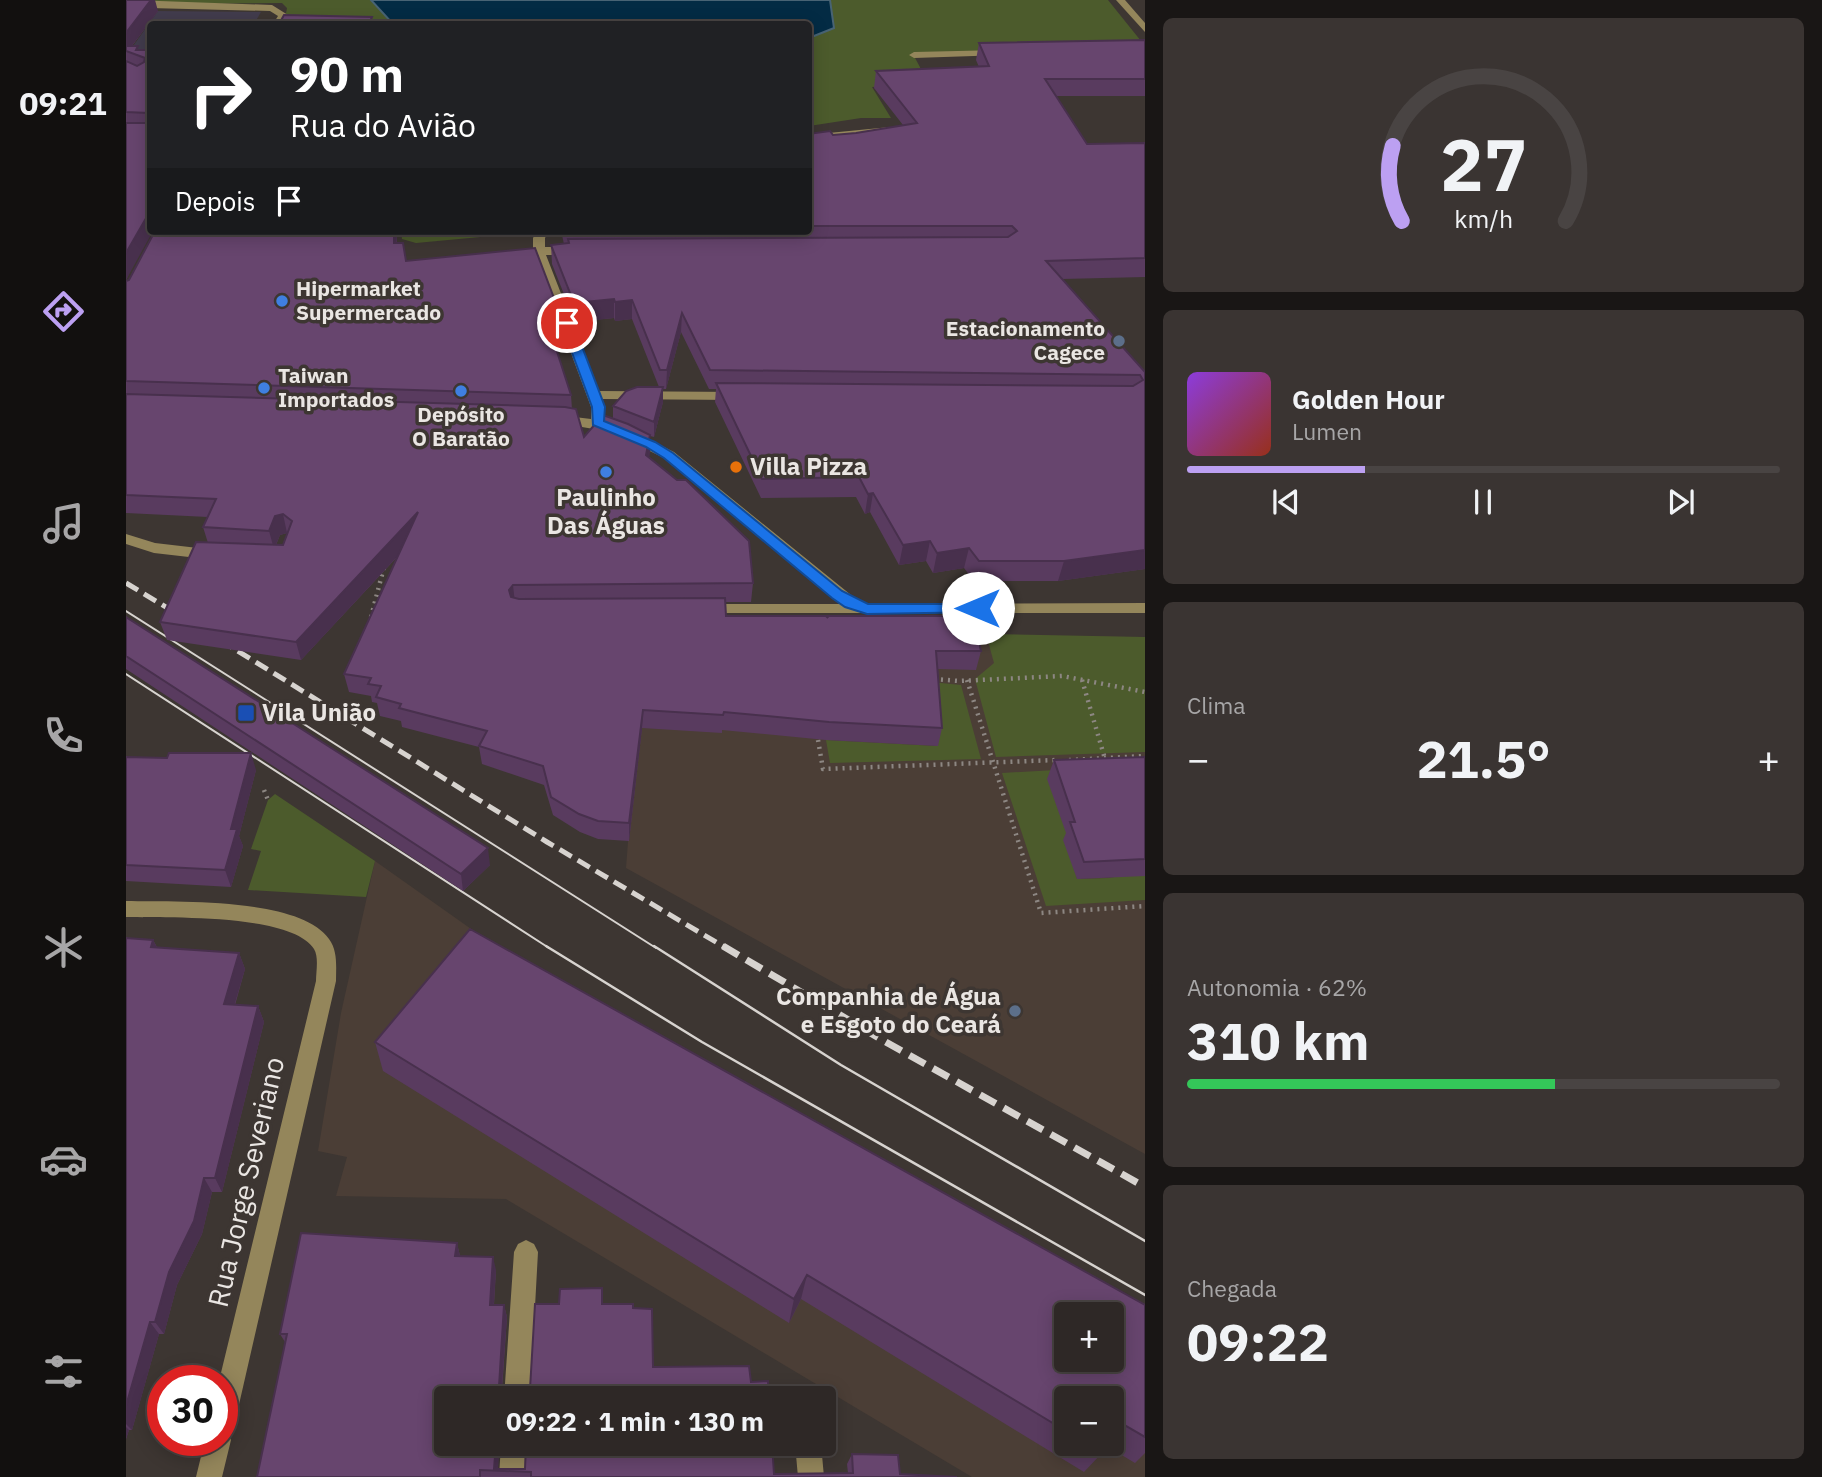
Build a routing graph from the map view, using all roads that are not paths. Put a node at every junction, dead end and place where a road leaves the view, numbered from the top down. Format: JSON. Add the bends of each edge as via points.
{"nodes":[{"id":1,"x":136,"y":0,"type":"edge"},
{"id":2,"x":1121,"y":0,"type":"edge"},
{"id":3,"x":279,"y":21,"type":"edge"},
{"id":4,"x":1145,"y":29,"type":"edge"},
{"id":5,"x":1009,"y":53,"type":"edge"},
{"id":6,"x":914,"y":55,"type":"dead end"},
{"id":7,"x":890,"y":130,"type":"edge"},
{"id":8,"x":812,"y":138,"type":"edge"},
{"id":9,"x":541,"y":235,"type":"edge"},
{"id":10,"x":540,"y":251,"type":"junction"},
{"id":11,"x":594,"y":251,"type":"edge"},
{"id":12,"x":594,"y":395,"type":"junction"},
{"id":13,"x":749,"y":397,"type":"edge"},
{"id":14,"x":540,"y":418,"type":"edge"},
{"id":15,"x":598,"y":423,"type":"junction"},
{"id":16,"x":126,"y":539,"type":"edge"},
{"id":17,"x":226,"y":555,"type":"edge"},
{"id":18,"x":1145,"y":608,"type":"edge"},
{"id":19,"x":693,"y":609,"type":"edge"},
{"id":20,"x":867,"y":609,"type":"junction"},
{"id":21,"x":126,"y":909,"type":"edge"},
{"id":22,"x":526,"y":1252,"type":"dead end"},
{"id":23,"x":235,"y":1365,"type":"edge"},
{"id":24,"x":518,"y":1386,"type":"edge"},
{"id":25,"x":214,"y":1456,"type":"edge"},
{"id":26,"x":513,"y":1456,"type":"edge"},
{"id":27,"x":809,"y":1456,"type":"edge"},
{"id":28,"x":209,"y":1477,"type":"edge"},
{"id":29,"x":512,"y":1477,"type":"edge"},
{"id":30,"x":811,"y":1477,"type":"edge"}],
"edges":[{"from":1,"to":3,"type":"street","via":[[149,5],[272,8],[281,12]]},
{"from":2,"to":4,"type":"street"},
{"from":5,"to":6,"type":"street"},
{"from":7,"to":8,"type":"street"},
{"from":9,"to":10,"type":"street"},
{"from":10,"to":11,"type":"street"},
{"from":10,"to":12,"type":"street"},
{"from":12,"to":13,"type":"street"},
{"from":12,"to":15,"type":"street"},
{"from":14,"to":15,"type":"street"},
{"from":15,"to":20,"type":"street","via":[[668,455],[837,595]]},
{"from":16,"to":17,"type":"street","via":[[153,548]]},
{"from":18,"to":20,"type":"street"},
{"from":19,"to":20,"type":"street"},
{"from":21,"to":23,"type":"street","name":"Rua Jorge Severiano","via":[[265,915],[302,926],[321,942],[326,956],[326,981]]},
{"from":22,"to":24,"type":"street"},
{"from":25,"to":28,"type":"street"},
{"from":26,"to":29,"type":"street"},
{"from":27,"to":30,"type":"street"}]}
